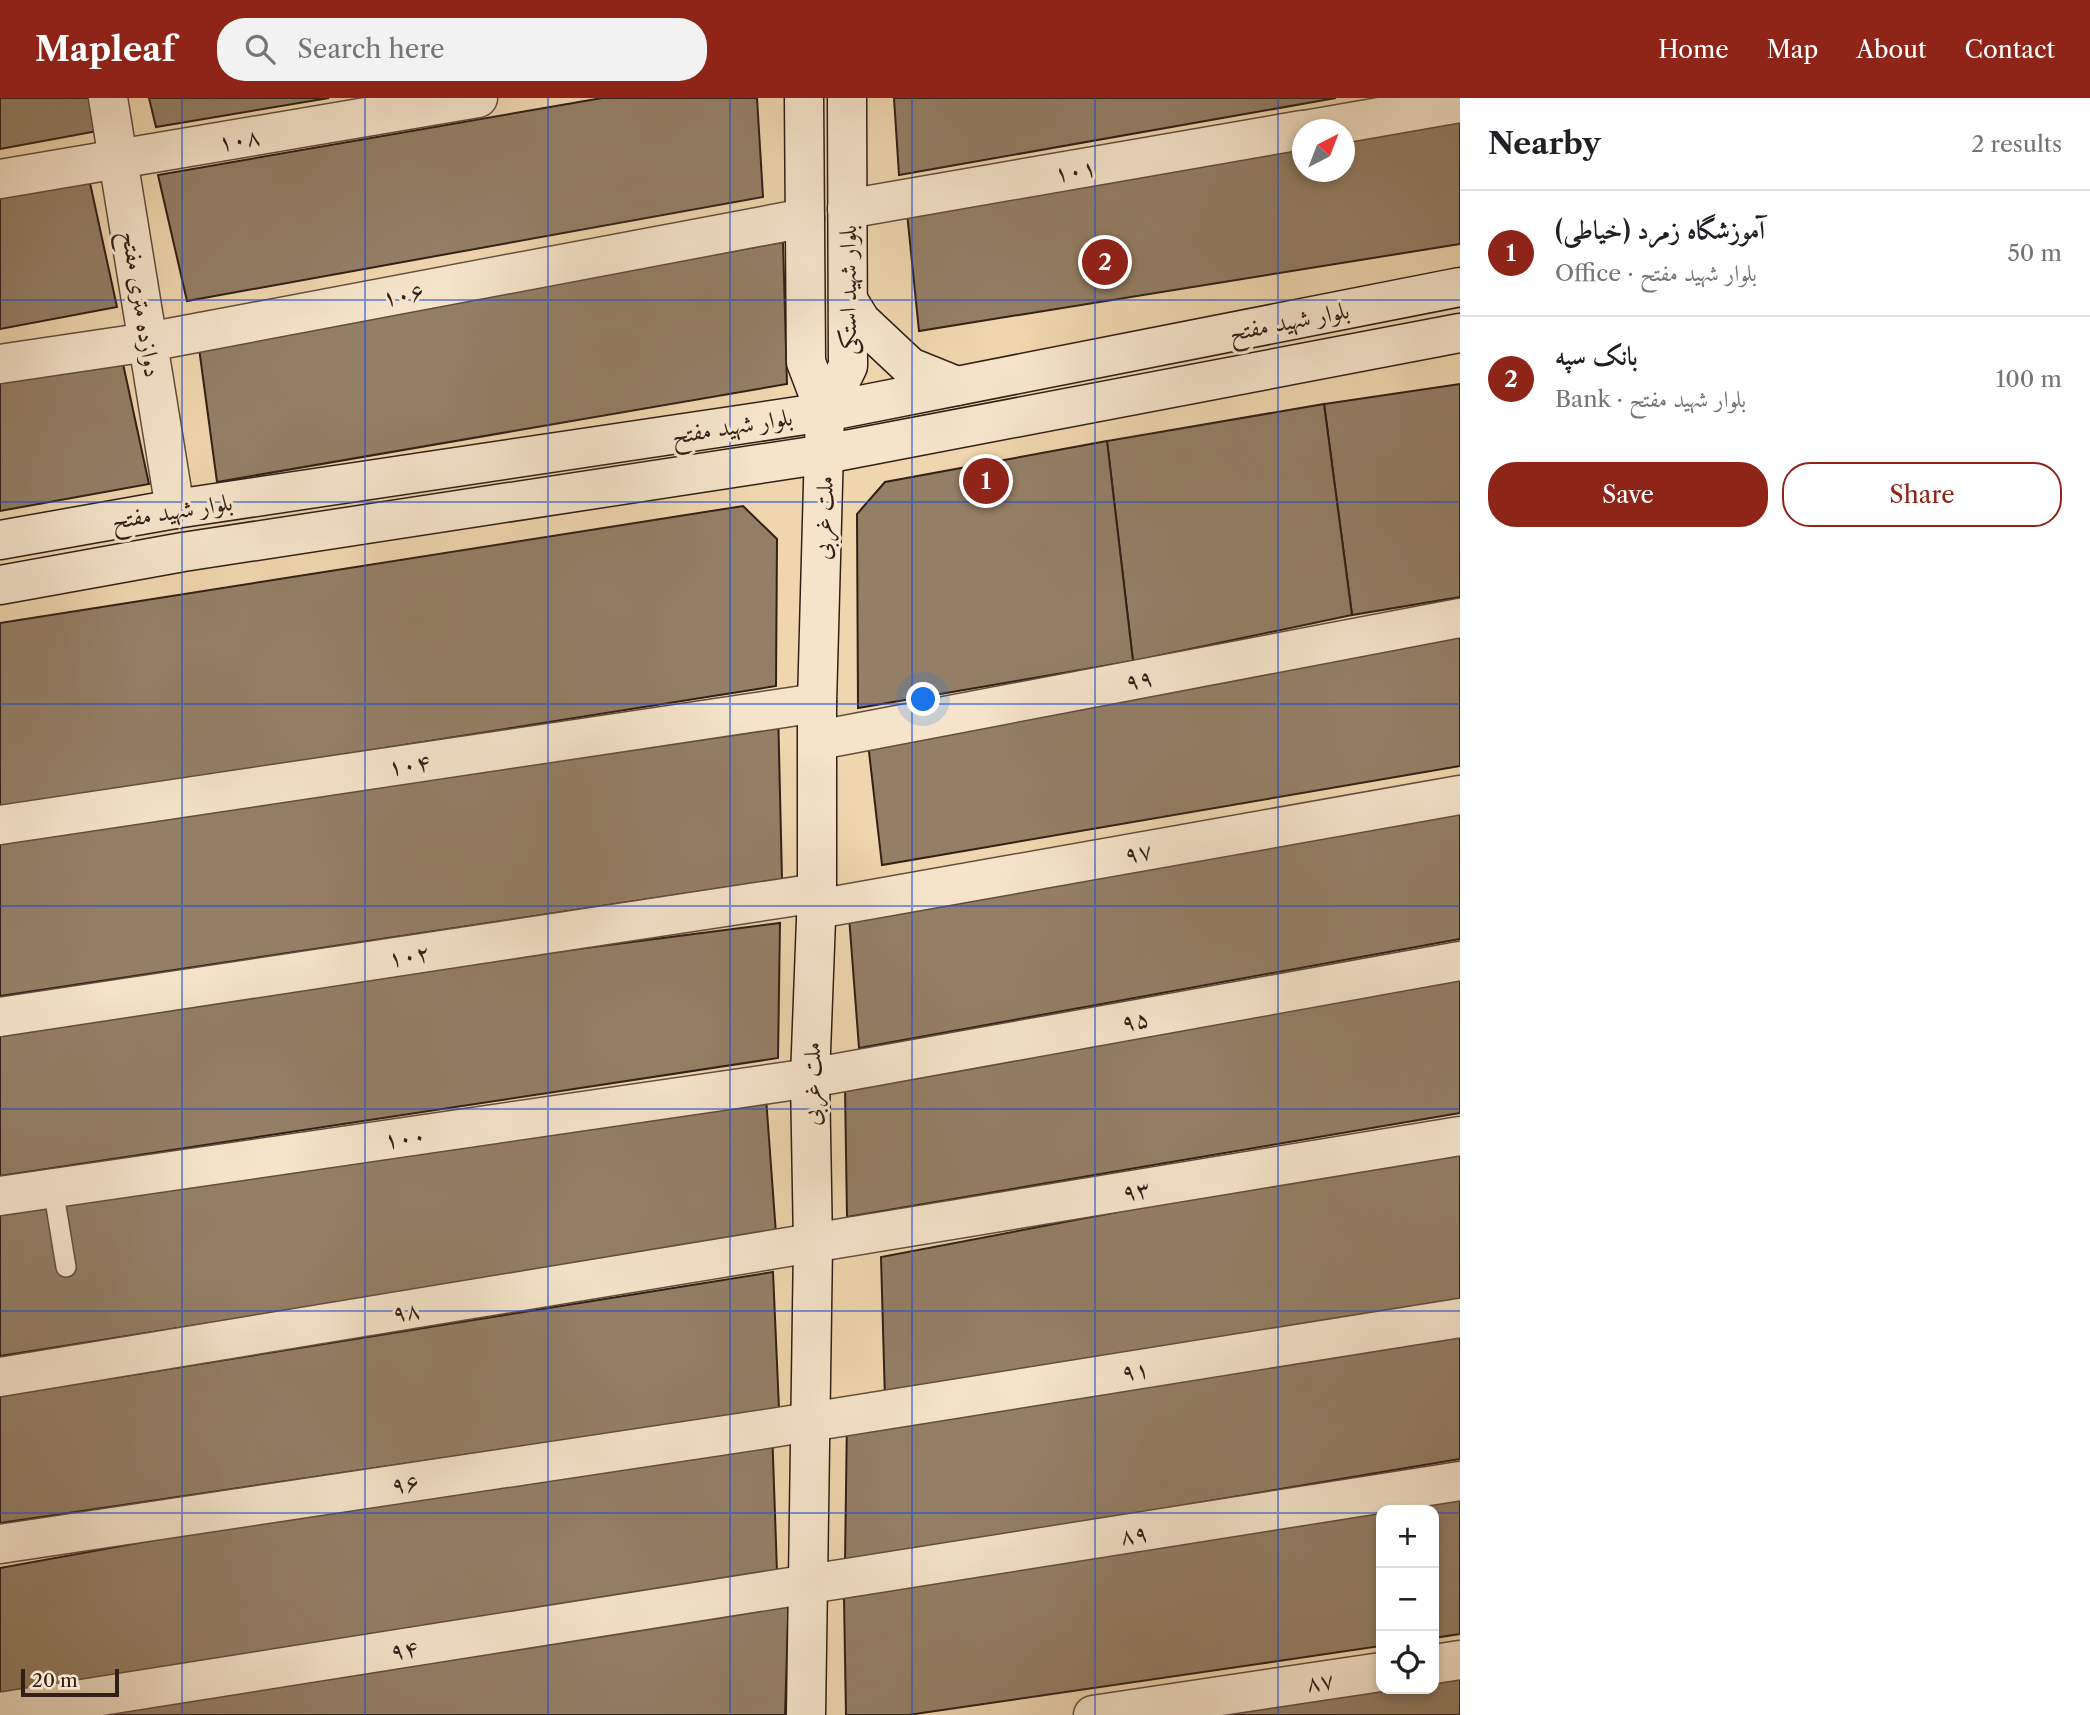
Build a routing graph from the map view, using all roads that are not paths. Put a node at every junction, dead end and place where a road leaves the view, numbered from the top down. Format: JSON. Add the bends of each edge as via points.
{"nodes":[{"id":1,"x":108,"y":98,"type":"edge"},
{"id":2,"x":478,"y":98,"type":"edge"},
{"id":3,"x":804,"y":98,"type":"edge"},
{"id":4,"x":847,"y":98,"type":"edge"},
{"id":5,"x":1460,"y":103,"type":"edge"},
{"id":6,"x":1355,"y":121,"type":"edge"},
{"id":7,"x":1292,"y":132,"type":"edge"},
{"id":8,"x":118,"y":160,"type":"junction"},
{"id":9,"x":0,"y":179,"type":"edge"},
{"id":10,"x":847,"y":209,"type":"junction"},
{"id":11,"x":805,"y":218,"type":"junction"},
{"id":12,"x":1460,"y":287,"type":"edge"},
{"id":13,"x":848,"y":300,"type":"junction"},
{"id":14,"x":1460,"y":333,"type":"edge"},
{"id":15,"x":148,"y":342,"type":"junction"},
{"id":16,"x":0,"y":364,"type":"edge"},
{"id":17,"x":957,"y":386,"type":"junction"},
{"id":18,"x":825,"y":412,"type":"junction"},
{"id":19,"x":825,"y":454,"type":"junction"},
{"id":20,"x":175,"y":509,"type":"junction"},
{"id":21,"x":0,"y":540,"type":"edge"},
{"id":22,"x":0,"y":585,"type":"edge"},
{"id":23,"x":1460,"y":618,"type":"edge"},
{"id":24,"x":817,"y":703,"type":"junction"},
{"id":25,"x":819,"y":740,"type":"junction"},
{"id":26,"x":1460,"y":795,"type":"edge"},
{"id":27,"x":0,"y":825,"type":"edge"},
{"id":28,"x":817,"y":901,"type":"junction"},
{"id":29,"x":1460,"y":961,"type":"edge"},
{"id":30,"x":0,"y":1017,"type":"edge"},
{"id":31,"x":810,"y":1078,"type":"junction"},
{"id":32,"x":1460,"y":1136,"type":"edge"},
{"id":33,"x":53,"y":1188,"type":"junction"},
{"id":34,"x":0,"y":1196,"type":"edge"},
{"id":35,"x":813,"y":1244,"type":"junction"},
{"id":36,"x":66,"y":1267,"type":"dead end"},
{"id":37,"x":1460,"y":1318,"type":"edge"},
{"id":38,"x":0,"y":1377,"type":"edge"},
{"id":39,"x":810,"y":1422,"type":"junction"},
{"id":40,"x":1460,"y":1481,"type":"edge"},
{"id":41,"x":0,"y":1544,"type":"edge"},
{"id":42,"x":807,"y":1586,"type":"junction"},
{"id":43,"x":1460,"y":1660,"type":"edge"},
{"id":44,"x":1439,"y":1663,"type":"edge"},
{"id":45,"x":1376,"y":1673,"type":"edge"},
{"id":46,"x":0,"y":1712,"type":"edge"},
{"id":47,"x":806,"y":1715,"type":"edge"},
{"id":48,"x":1093,"y":1715,"type":"edge"}],
"edges":[{"from":1,"to":8,"type":"street","name":"دوازده متری مفتح"},
{"from":2,"to":8,"type":"street","name":"۱۰۸"},
{"from":3,"to":11,"type":"street","name":"بلوار شهید استکی"},
{"from":4,"to":10,"type":"street","name":"بلوار شهید استکی"},
{"from":5,"to":6,"type":"street","name":"۱۰۱"},
{"from":7,"to":10,"type":"street","name":"۱۰۱"},
{"from":8,"to":9,"type":"street","name":"۱۰۸"},
{"from":8,"to":15,"type":"street","name":"دوازده متری مفتح"},
{"from":10,"to":13,"type":"street","name":"بلوار شهید استکی"},
{"from":11,"to":15,"type":"street","name":"۱۰۶"},
{"from":11,"to":18,"type":"street","name":"بلوار شهید استکی","via":[[806,362]]},
{"from":12,"to":17,"type":"street","name":"بلوار شهید مفتح"},
{"from":13,"to":17,"type":"street","via":[[861,321],[910,367]]},
{"from":13,"to":18,"type":"street","name":"بلوار شهید استکی","via":[[848,366]]},
{"from":14,"to":19,"type":"street","name":"بلوار شهید مفتح"},
{"from":15,"to":16,"type":"street","name":"۱۰۶"},
{"from":15,"to":20,"type":"street","name":"دوازده متری مفتح"},
{"from":17,"to":18,"type":"street","name":"بلوار شهید مفتح"},
{"from":18,"to":19,"type":"street","name":"ملت غربی"},
{"from":18,"to":20,"type":"street","name":"بلوار شهید مفتح"},
{"from":19,"to":22,"type":"street","name":"بلوار شهید مفتح","via":[[183,552]]},
{"from":19,"to":24,"type":"street","name":"ملت غربی"},
{"from":20,"to":21,"type":"street","name":"بلوار شهید مفتح"},
{"from":23,"to":25,"type":"street","name":"۹۹"},
{"from":24,"to":25,"type":"street","name":"ملت غربی"},
{"from":24,"to":27,"type":"street","name":"۱۰۴"},
{"from":25,"to":28,"type":"street","name":"ملت غربی"},
{"from":26,"to":28,"type":"street","name":"۹۷"},
{"from":28,"to":30,"type":"street","name":"۱۰۲"},
{"from":28,"to":31,"type":"street","name":"ملت غربی"},
{"from":29,"to":31,"type":"street","name":"۹۵"},
{"from":31,"to":33,"type":"street","name":"۱۰۰"},
{"from":31,"to":35,"type":"street","name":"ملت غربی"},
{"from":32,"to":35,"type":"street","name":"۹۳"},
{"from":33,"to":34,"type":"street","name":"۱۰۰"},
{"from":33,"to":36,"type":"lane"},
{"from":35,"to":38,"type":"street","name":"۹۸"},
{"from":35,"to":39,"type":"street","name":"ملت غربی"},
{"from":37,"to":39,"type":"street","name":"۹۱"},
{"from":39,"to":41,"type":"street","name":"۹۶"},
{"from":39,"to":42,"type":"street","name":"ملت غربی"},
{"from":40,"to":42,"type":"street","name":"۸۹"},
{"from":42,"to":46,"type":"street","name":"۹۴"},
{"from":42,"to":47,"type":"street","name":"ملت غربی"},
{"from":43,"to":44,"type":"street"},
{"from":45,"to":48,"type":"street","name":"۸۷"}]}
